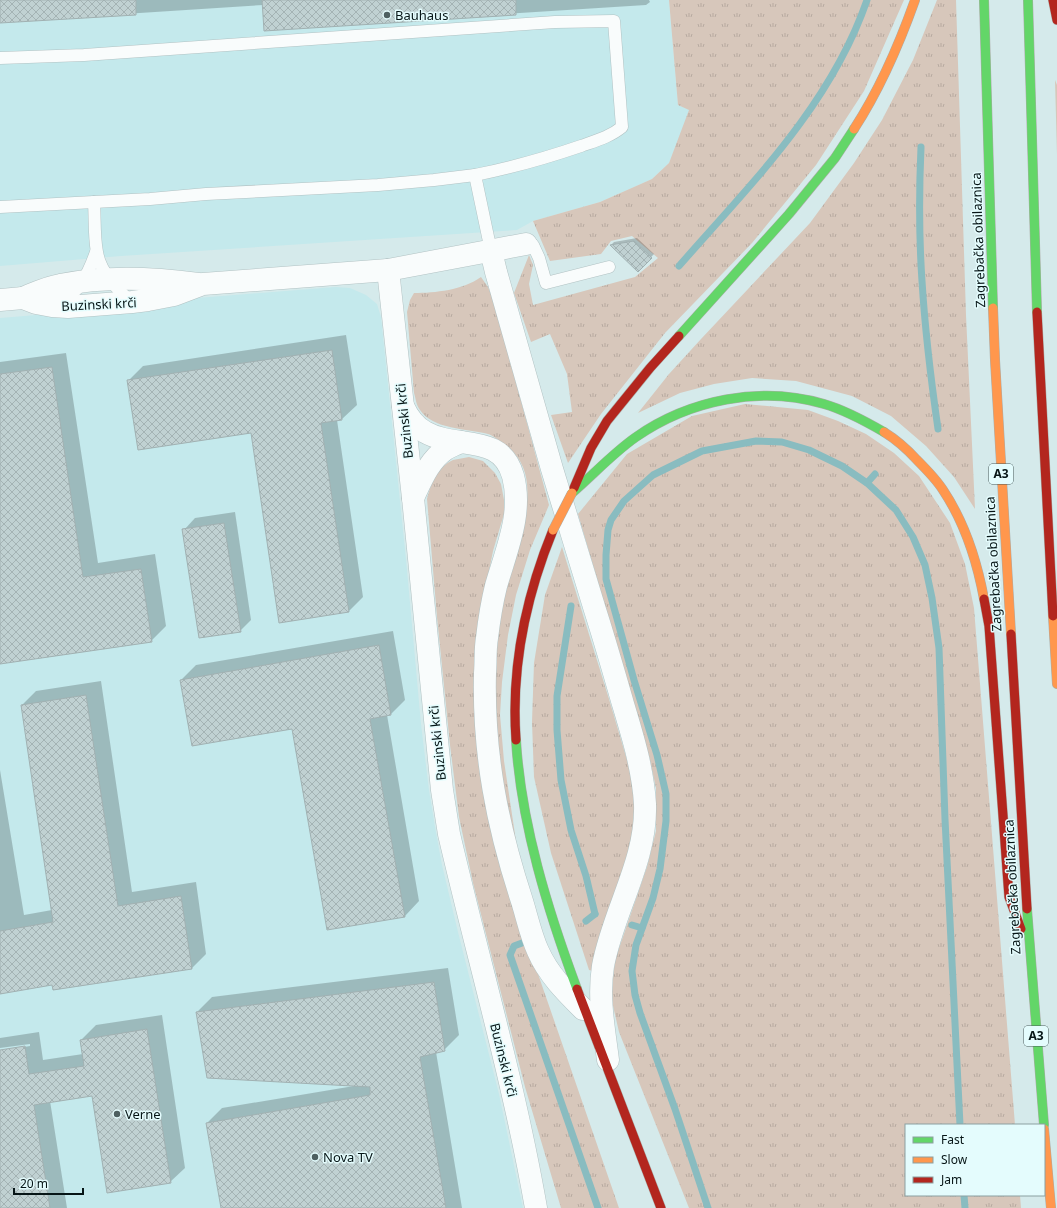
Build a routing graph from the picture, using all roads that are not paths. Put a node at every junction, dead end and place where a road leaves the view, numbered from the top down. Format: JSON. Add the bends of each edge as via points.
{"nodes":[{"id":1,"x":915,"y":0,"type":"edge"},
{"id":2,"x":984,"y":0,"type":"edge"},
{"id":3,"x":1028,"y":0,"type":"edge"},
{"id":4,"x":1053,"y":0,"type":"edge"},
{"id":5,"x":1057,"y":20,"type":"edge"},
{"id":6,"x":0,"y":58,"type":"edge"},
{"id":7,"x":475,"y":175,"type":"junction"},
{"id":8,"x":94,"y":202,"type":"junction"},
{"id":9,"x":0,"y":207,"type":"edge"},
{"id":10,"x":526,"y":244,"type":"joint"},
{"id":11,"x":491,"y":251,"type":"junction"},
{"id":12,"x":96,"y":252,"type":"junction"},
{"id":13,"x":609,"y":267,"type":"dead end"},
{"id":14,"x":388,"y":270,"type":"junction"},
{"id":15,"x":110,"y":280,"type":"junction"},
{"id":16,"x":82,"y":281,"type":"junction"},
{"id":17,"x":203,"y":284,"type":"junction"},
{"id":18,"x":23,"y":298,"type":"junction"},
{"id":19,"x":0,"y":300,"type":"edge"},
{"id":20,"x":132,"y":302,"type":"junction"},
{"id":21,"x":52,"y":306,"type":"junction"},
{"id":22,"x":403,"y":406,"type":"junction"},
{"id":23,"x":461,"y":442,"type":"junction"},
{"id":24,"x":572,"y":493,"type":"junction"},
{"id":25,"x":413,"y":498,"type":"junction"},
{"id":26,"x":1057,"y":684,"type":"edge"},
{"id":27,"x":1029,"y":947,"type":"junction"},
{"id":28,"x":583,"y":1009,"type":"junction"},
{"id":29,"x":611,"y":1076,"type":"junction"},
{"id":30,"x":1044,"y":1124,"type":"edge"},
{"id":31,"x":1045,"y":1140,"type":"edge"},
{"id":32,"x":536,"y":1208,"type":"edge"},
{"id":33,"x":661,"y":1208,"type":"edge"},
{"id":34,"x":1051,"y":1208,"type":"edge"}],
"edges":[{"from":1,"to":24,"type":"highway","via":[[883,78],[835,158],[789,214],[650,368],[607,421],[591,448]]},
{"from":2,"to":27,"type":"highway","name":"Zagrebačka obilaznica","number":"A3","via":[[995,360]]},
{"from":3,"to":26,"type":"highway","via":[[1037,315]]},
{"from":4,"to":5,"type":"highway"},
{"from":6,"to":7,"type":"lane","via":[[555,22],[614,21],[622,126],[614,133],[564,151]]},
{"from":7,"to":8,"type":"lane","via":[[392,184]]},
{"from":7,"to":11,"type":"lane"},
{"from":8,"to":9,"type":"lane"},
{"from":8,"to":12,"type":"lane"},
{"from":10,"to":11,"type":"street","name":"Buzinski krči"},
{"from":10,"to":13,"type":"lane","via":[[533,246],[546,284]]},
{"from":11,"to":14,"type":"street","name":"Buzinski krči"},
{"from":11,"to":29,"type":"street","via":[[552,468],[627,716],[643,784],[645,806],[641,845],[611,938],[601,985],[601,1014]]},
{"from":12,"to":15,"type":"lane"},
{"from":12,"to":16,"type":"lane"},
{"from":14,"to":17,"type":"street","name":"Buzinski krči"},
{"from":14,"to":22,"type":"street","name":"Buzinski krči"},
{"from":15,"to":16,"type":"street"},
{"from":15,"to":17,"type":"street","via":[[153,279]]},
{"from":15,"to":20,"type":"lane"},
{"from":16,"to":18,"type":"street","via":[[41,290]]},
{"from":16,"to":21,"type":"lane","via":[[71,296]]},
{"from":17,"to":20,"type":"street","name":"Buzinski krči","via":[[174,294]]},
{"from":18,"to":19,"type":"street","name":"Buzinski krči"},
{"from":18,"to":21,"type":"street","name":"Buzinski krči"},
{"from":20,"to":21,"type":"street","name":"Buzinski krči"},
{"from":22,"to":23,"type":"street","via":[[415,425],[426,432]]},
{"from":22,"to":25,"type":"street","name":"Buzinski krči"},
{"from":23,"to":25,"type":"street","via":[[447,448],[433,461]]},
{"from":23,"to":28,"type":"street","via":[[487,446],[498,452],[506,459],[513,476],[516,494],[515,520],[496,589],[487,638],[485,694],[488,754],[495,800],[511,867],[538,951],[553,978]]},
{"from":24,"to":27,"type":"highway","via":[[645,431],[702,404],[753,396],[782,396],[813,401],[842,410],[877,428],[902,445],[928,470],[952,506],[969,542],[986,603],[1009,897]]},
{"from":24,"to":28,"type":"highway","bridge":true,"via":[[545,547],[538,568],[525,622],[517,675],[515,722],[517,763],[533,848]]},
{"from":25,"to":32,"type":"street","name":"Buzinski krči","via":[[437,744],[449,834],[516,1109]]},
{"from":27,"to":30,"type":"highway","name":"Zagrebačka obilaznica","number":"A3"},
{"from":28,"to":29,"type":"highway"},
{"from":29,"to":33,"type":"highway"},
{"from":31,"to":34,"type":"highway"}]}
